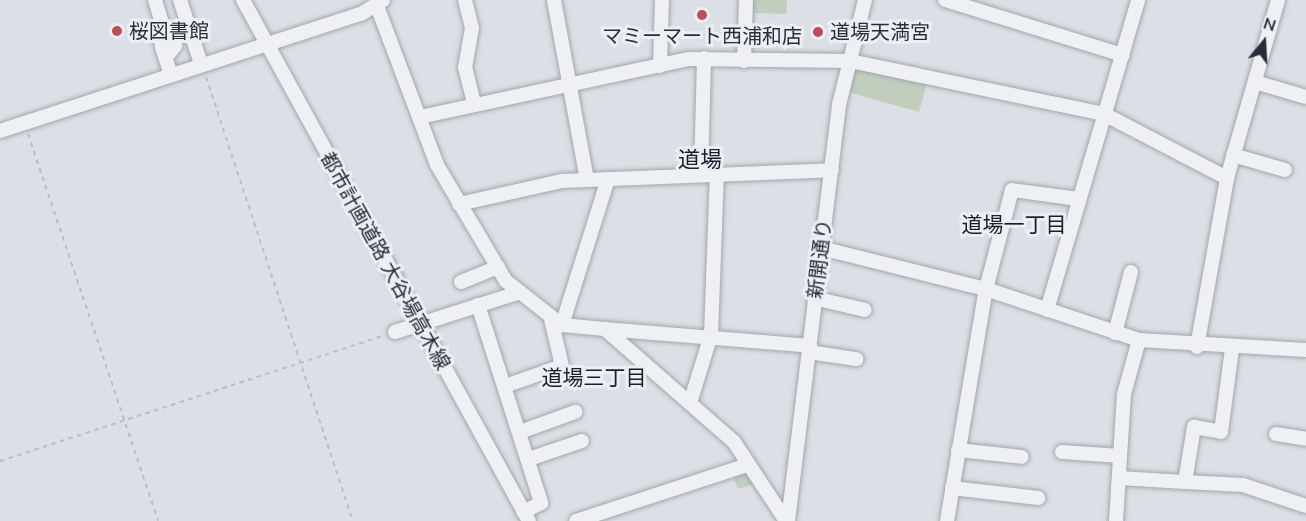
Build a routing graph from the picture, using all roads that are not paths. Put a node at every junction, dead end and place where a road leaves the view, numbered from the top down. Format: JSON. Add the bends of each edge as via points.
{"nodes":[{"id":1,"x":155,"y":0,"type":"edge"},
{"id":2,"x":180,"y":0,"type":"edge"},
{"id":3,"x":243,"y":0,"type":"edge"},
{"id":4,"x":465,"y":0,"type":"edge"},
{"id":5,"x":554,"y":0,"type":"edge"},
{"id":6,"x":662,"y":0,"type":"edge"},
{"id":7,"x":746,"y":0,"type":"edge"},
{"id":8,"x":865,"y":0,"type":"edge"},
{"id":9,"x":945,"y":0,"type":"edge"},
{"id":10,"x":1138,"y":0,"type":"edge"},
{"id":11,"x":1278,"y":0,"type":"edge"},
{"id":12,"x":380,"y":3,"type":"edge"},
{"id":13,"x":267,"y":44,"type":"junction"},
{"id":14,"x":1123,"y":55,"type":"junction"},
{"id":15,"x":704,"y":58,"type":"junction"},
{"id":16,"x":744,"y":61,"type":"junction"},
{"id":17,"x":850,"y":61,"type":"junction"},
{"id":18,"x":201,"y":64,"type":"junction"},
{"id":19,"x":660,"y":66,"type":"junction"},
{"id":20,"x":171,"y":74,"type":"junction"},
{"id":21,"x":1254,"y":82,"type":"junction"},
{"id":22,"x":573,"y":84,"type":"junction"},
{"id":23,"x":1306,"y":97,"type":"edge"},
{"id":24,"x":474,"y":103,"type":"junction"},
{"id":25,"x":1104,"y":114,"type":"junction"},
{"id":26,"x":420,"y":117,"type":"junction"},
{"id":27,"x":0,"y":131,"type":"edge"},
{"id":28,"x":1233,"y":155,"type":"junction"},
{"id":29,"x":832,"y":170,"type":"junction"},
{"id":30,"x":1284,"y":170,"type":"dead end"},
{"id":31,"x":701,"y":174,"type":"junction"},
{"id":32,"x":717,"y":174,"type":"junction"},
{"id":33,"x":608,"y":178,"type":"junction"},
{"id":34,"x":1227,"y":178,"type":"junction"},
{"id":35,"x":586,"y":179,"type":"junction"},
{"id":36,"x":1079,"y":199,"type":"junction"},
{"id":37,"x":459,"y":204,"type":"junction"},
{"id":38,"x":821,"y":248,"type":"junction"},
{"id":39,"x":498,"y":267,"type":"junction"},
{"id":40,"x":1131,"y":272,"type":"dead end"},
{"id":41,"x":460,"y":282,"type":"dead end"},
{"id":42,"x":987,"y":289,"type":"junction"},
{"id":43,"x":517,"y":293,"type":"junction"},
{"id":44,"x":814,"y":298,"type":"junction"},
{"id":45,"x":478,"y":305,"type":"junction"},
{"id":46,"x":865,"y":310,"type":"dead end"},
{"id":47,"x":1047,"y":310,"type":"junction"},
{"id":48,"x":556,"y":322,"type":"junction"},
{"id":49,"x":419,"y":324,"type":"junction"},
{"id":50,"x":605,"y":330,"type":"junction"},
{"id":51,"x":395,"y":332,"type":"road end"},
{"id":52,"x":1116,"y":333,"type":"junction"},
{"id":53,"x":711,"y":335,"type":"junction"},
{"id":54,"x":1139,"y":340,"type":"junction"},
{"id":55,"x":1197,"y":347,"type":"junction"},
{"id":56,"x":1232,"y":348,"type":"junction"},
{"id":57,"x":809,"y":349,"type":"junction"},
{"id":58,"x":1306,"y":350,"type":"edge"},
{"id":59,"x":856,"y":359,"type":"dead end"},
{"id":60,"x":505,"y":386,"type":"junction"},
{"id":61,"x":690,"y":403,"type":"junction"},
{"id":62,"x":575,"y":412,"type":"dead end"},
{"id":63,"x":520,"y":432,"type":"junction"},
{"id":64,"x":1276,"y":434,"type":"dead end"},
{"id":65,"x":1306,"y":439,"type":"edge"},
{"id":66,"x":582,"y":441,"type":"dead end"},
{"id":67,"x":958,"y":450,"type":"junction"},
{"id":68,"x":1062,"y":452,"type":"dead end"},
{"id":69,"x":1120,"y":456,"type":"junction"},
{"id":70,"x":1022,"y":457,"type":"dead end"},
{"id":71,"x":530,"y":459,"type":"junction"},
{"id":72,"x":747,"y":465,"type":"junction"},
{"id":73,"x":1119,"y":478,"type":"junction"},
{"id":74,"x":1185,"y":482,"type":"junction"},
{"id":75,"x":952,"y":488,"type":"junction"},
{"id":76,"x":1038,"y":498,"type":"dead end"},
{"id":77,"x":1306,"y":506,"type":"edge"},
{"id":78,"x":526,"y":516,"type":"edge"},
{"id":79,"x":576,"y":521,"type":"edge"},
{"id":80,"x":787,"y":521,"type":"edge"},
{"id":81,"x":946,"y":521,"type":"edge"},
{"id":82,"x":1116,"y":521,"type":"edge"}],
"edges":[{"from":1,"to":20,"type":"street","via":[[166,35],[176,42],[166,57]]},
{"from":2,"to":18,"type":"street"},
{"from":3,"to":13,"type":"street","name":"都市計画道路 大谷場高木線"},
{"from":4,"to":24,"type":"street","via":[[472,28],[465,67]]},
{"from":5,"to":22,"type":"street"},
{"from":6,"to":19,"type":"street"},
{"from":7,"to":16,"type":"street"},
{"from":8,"to":17,"type":"street","name":"新開通り"},
{"from":9,"to":14,"type":"street"},
{"from":10,"to":14,"type":"street"},
{"from":11,"to":21,"type":"street"},
{"from":12,"to":13,"type":"street"},
{"from":12,"to":26,"type":"street"},
{"from":13,"to":18,"type":"street"},
{"from":13,"to":49,"type":"street","name":"都市計画道路 大谷場高木線"},
{"from":14,"to":25,"type":"street"},
{"from":15,"to":16,"type":"street"},
{"from":15,"to":19,"type":"street"},
{"from":15,"to":31,"type":"street"},
{"from":16,"to":17,"type":"street"},
{"from":17,"to":25,"type":"street"},
{"from":17,"to":29,"type":"street","name":"新開通り"},
{"from":18,"to":20,"type":"street"},
{"from":19,"to":22,"type":"street"},
{"from":20,"to":27,"type":"street"},
{"from":21,"to":23,"type":"street"},
{"from":21,"to":28,"type":"street"},
{"from":22,"to":24,"type":"street"},
{"from":22,"to":35,"type":"street"},
{"from":24,"to":26,"type":"street"},
{"from":25,"to":34,"type":"street"},
{"from":25,"to":36,"type":"street"},
{"from":26,"to":37,"type":"street"},
{"from":28,"to":30,"type":"street"},
{"from":28,"to":34,"type":"street"},
{"from":29,"to":32,"type":"street"},
{"from":29,"to":38,"type":"street","name":"新開通り"},
{"from":31,"to":32,"type":"street"},
{"from":31,"to":33,"type":"street"},
{"from":32,"to":53,"type":"street"},
{"from":33,"to":35,"type":"street"},
{"from":33,"to":48,"type":"street"},
{"from":34,"to":55,"type":"street"},
{"from":35,"to":37,"type":"street"},
{"from":36,"to":42,"type":"street","via":[[1012,190]]},
{"from":36,"to":47,"type":"street"},
{"from":37,"to":39,"type":"street"},
{"from":38,"to":42,"type":"street"},
{"from":38,"to":44,"type":"street","name":"新開通り"},
{"from":39,"to":41,"type":"street"},
{"from":39,"to":43,"type":"street"},
{"from":40,"to":52,"type":"street"},
{"from":42,"to":47,"type":"street"},
{"from":42,"to":67,"type":"street"},
{"from":43,"to":45,"type":"street"},
{"from":43,"to":48,"type":"street"},
{"from":44,"to":46,"type":"street"},
{"from":44,"to":57,"type":"street","name":"新開通り"},
{"from":45,"to":49,"type":"street"},
{"from":45,"to":60,"type":"street"},
{"from":47,"to":52,"type":"street"},
{"from":48,"to":50,"type":"street"},
{"from":48,"to":60,"type":"street","via":[[562,366]]},
{"from":49,"to":51,"type":"street"},
{"from":49,"to":78,"type":"street","name":"都市計画道路 大谷場高木線"},
{"from":50,"to":53,"type":"street"},
{"from":50,"to":61,"type":"street"},
{"from":52,"to":54,"type":"street"},
{"from":53,"to":57,"type":"street"},
{"from":53,"to":61,"type":"street"},
{"from":54,"to":55,"type":"street"},
{"from":54,"to":69,"type":"street","via":[[1124,394]]},
{"from":55,"to":56,"type":"street"},
{"from":56,"to":58,"type":"street"},
{"from":56,"to":74,"type":"street","via":[[1221,432],[1194,427]]},
{"from":57,"to":59,"type":"street"},
{"from":57,"to":80,"type":"street","name":"新開通り"},
{"from":60,"to":63,"type":"street"},
{"from":61,"to":72,"type":"street","via":[[734,442]]},
{"from":62,"to":63,"type":"street"},
{"from":63,"to":71,"type":"street"},
{"from":64,"to":65,"type":"street"},
{"from":66,"to":71,"type":"street"},
{"from":67,"to":70,"type":"street"},
{"from":67,"to":75,"type":"street"},
{"from":68,"to":69,"type":"street"},
{"from":69,"to":73,"type":"street"},
{"from":71,"to":78,"type":"street","via":[[541,503]]},
{"from":72,"to":79,"type":"street"},
{"from":72,"to":80,"type":"street"},
{"from":73,"to":74,"type":"street"},
{"from":73,"to":82,"type":"street"},
{"from":74,"to":77,"type":"street","via":[[1243,485]]},
{"from":75,"to":76,"type":"street"},
{"from":75,"to":81,"type":"street"}]}
